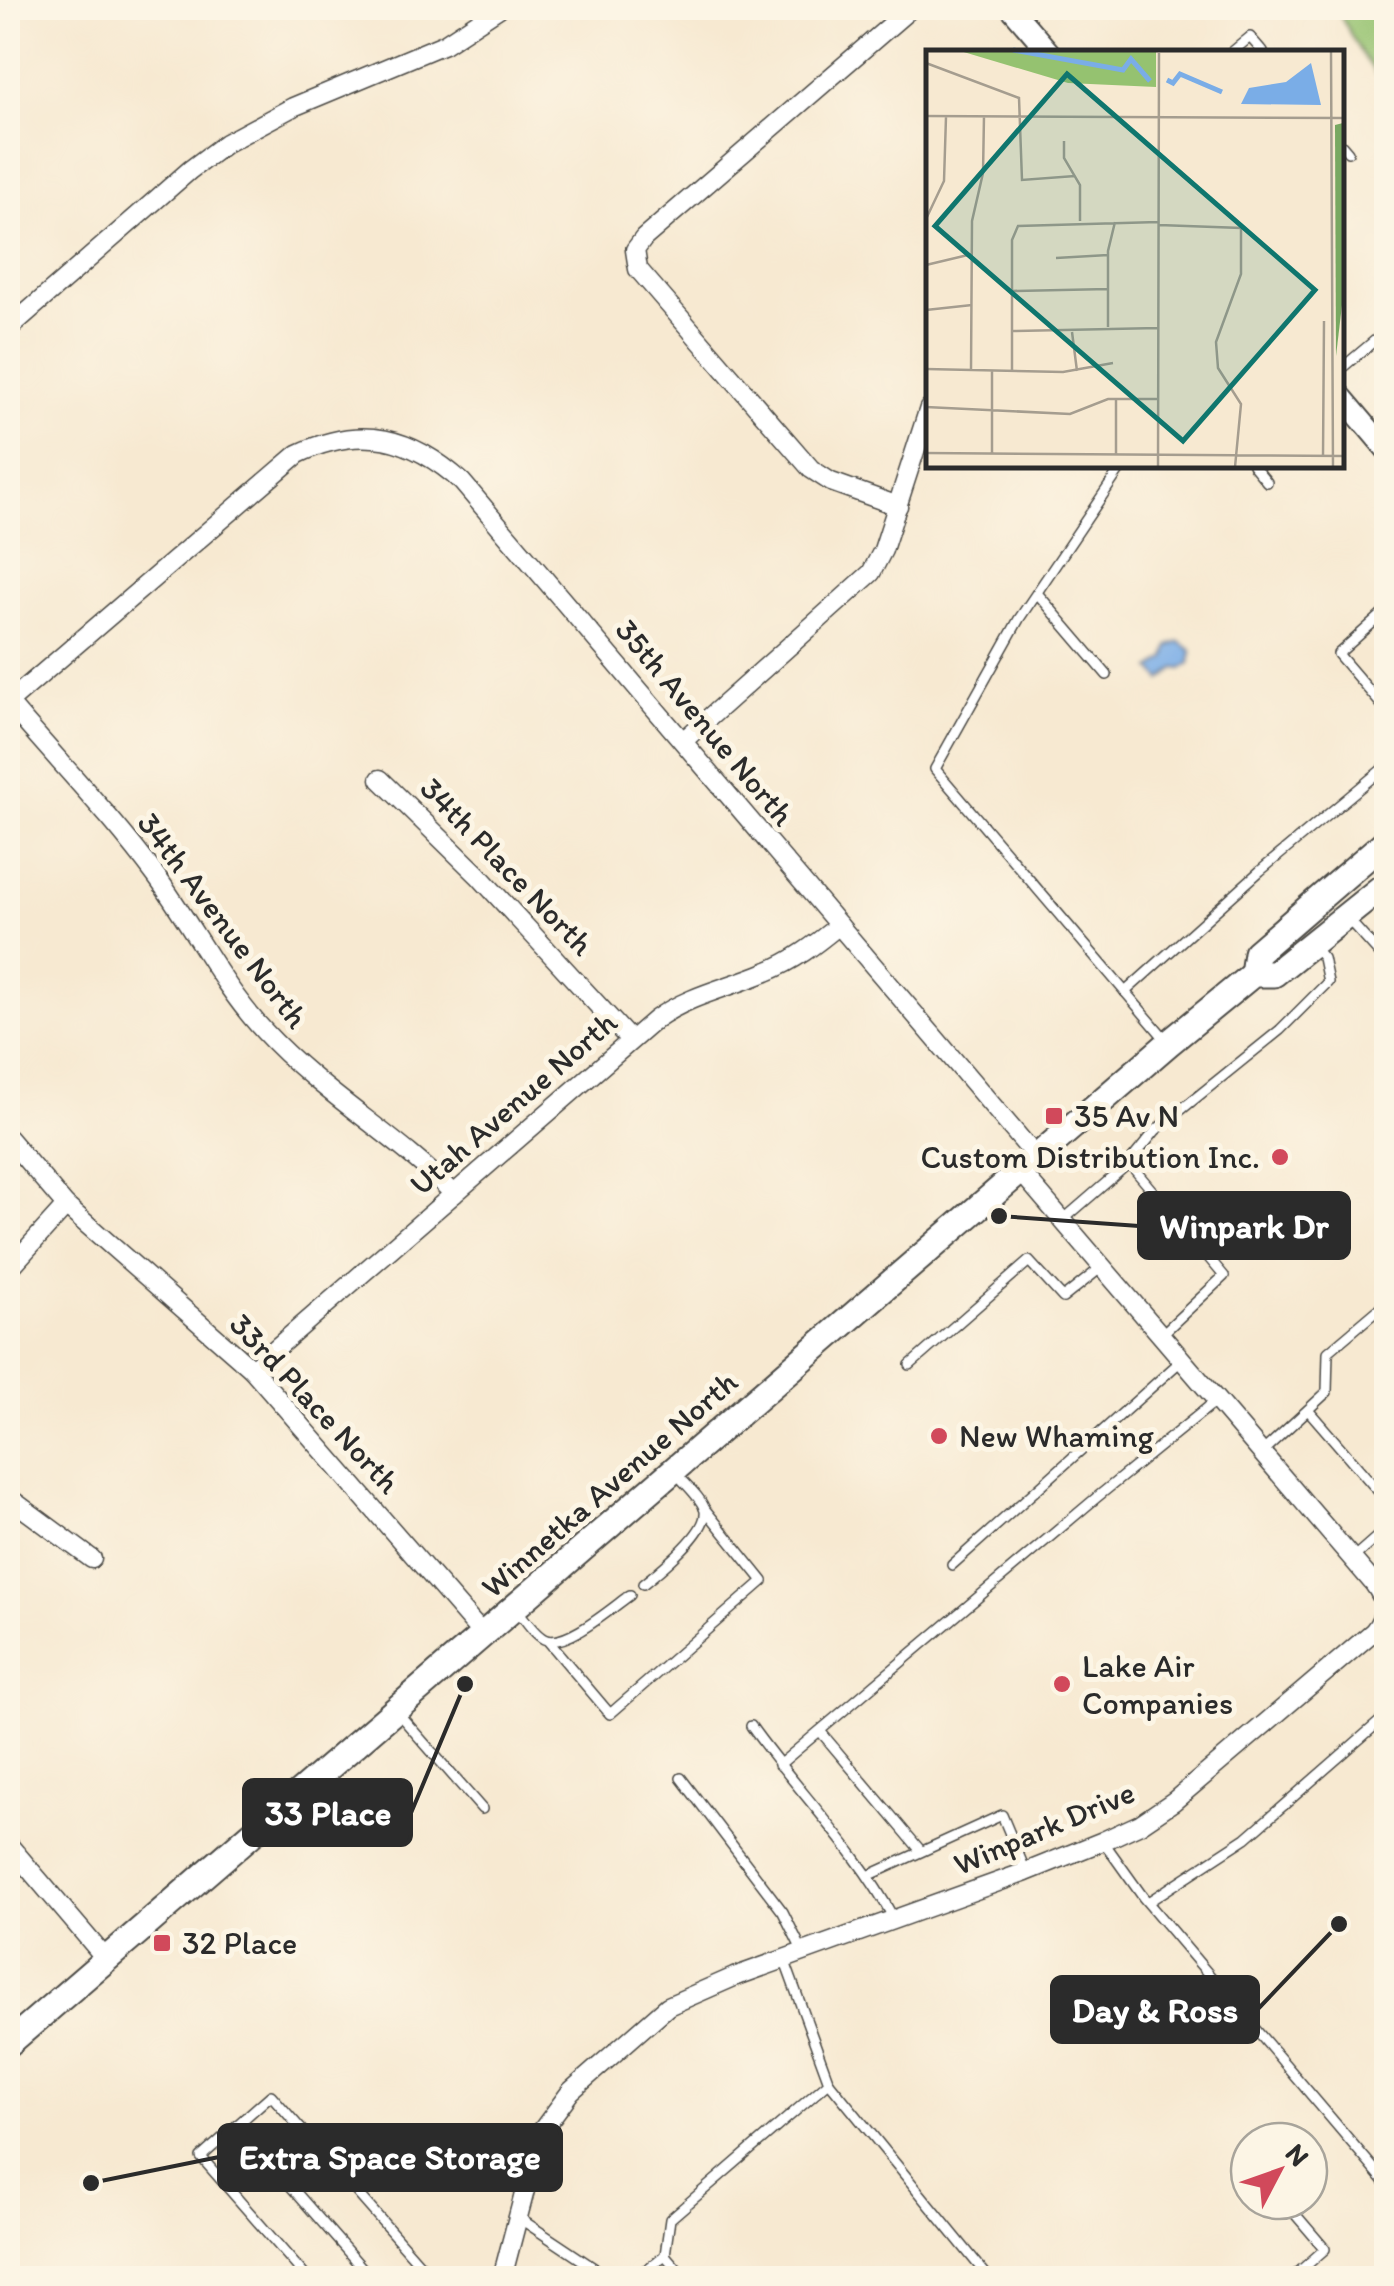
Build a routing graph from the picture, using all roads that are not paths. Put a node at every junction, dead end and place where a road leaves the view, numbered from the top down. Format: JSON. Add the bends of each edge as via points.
{"nodes":[{"id":1,"x":499,"y":8,"type":"edge"},
{"id":2,"x":911,"y":8,"type":"edge"},
{"id":3,"x":1011,"y":8,"type":"edge"},
{"id":4,"x":1047,"y":50,"type":"edge"},
{"id":5,"x":1234,"y":50,"type":"edge"},
{"id":6,"x":1262,"y":50,"type":"edge"},
{"id":7,"x":10,"y":321,"type":"edge"},
{"id":8,"x":1386,"y":331,"type":"edge"},
{"id":9,"x":1344,"y":366,"type":"edge"},
{"id":10,"x":1344,"y":399,"type":"edge"},
{"id":11,"x":926,"y":417,"type":"edge"},
{"id":12,"x":1386,"y":449,"type":"edge"},
{"id":13,"x":1120,"y":468,"type":"edge"},
{"id":14,"x":1255,"y":468,"type":"edge"},
{"id":15,"x":1267,"y":482,"type":"dead end"},
{"id":16,"x":898,"y":506,"type":"junction"},
{"id":17,"x":1037,"y":593,"type":"junction"},
{"id":18,"x":1386,"y":611,"type":"edge"},
{"id":19,"x":1107,"y":675,"type":"dead end"},
{"id":20,"x":8,"y":703,"type":"edge"},
{"id":21,"x":1386,"y":710,"type":"edge"},
{"id":22,"x":683,"y":742,"type":"junction"},
{"id":23,"x":1386,"y":766,"type":"edge"},
{"id":24,"x":380,"y":779,"type":"dead end"},
{"id":25,"x":1386,"y":841,"type":"edge"},
{"id":26,"x":1386,"y":884,"type":"edge"},
{"id":27,"x":1346,"y":916,"type":"junction"},
{"id":28,"x":839,"y":925,"type":"junction"},
{"id":29,"x":1312,"y":944,"type":"junction"},
{"id":30,"x":1386,"y":961,"type":"edge"},
{"id":31,"x":1252,"y":974,"type":"junction"},
{"id":32,"x":1125,"y":992,"type":"junction"},
{"id":33,"x":630,"y":1040,"type":"junction"},
{"id":34,"x":1169,"y":1043,"type":"junction"},
{"id":35,"x":8,"y":1138,"type":"edge"},
{"id":36,"x":1130,"y":1163,"type":"junction"},
{"id":37,"x":1030,"y":1166,"type":"junction"},
{"id":38,"x":454,"y":1194,"type":"junction"},
{"id":39,"x":66,"y":1206,"type":"junction"},
{"id":40,"x":1063,"y":1220,"type":"junction"},
{"id":41,"x":1102,"y":1266,"type":"junction"},
{"id":42,"x":8,"y":1270,"type":"edge"},
{"id":43,"x":1380,"y":1308,"type":"dead end"},
{"id":44,"x":1161,"y":1335,"type":"junction"},
{"id":45,"x":1182,"y":1360,"type":"junction"},
{"id":46,"x":910,"y":1365,"type":"dead end"},
{"id":47,"x":252,"y":1369,"type":"junction"},
{"id":48,"x":1217,"y":1400,"type":"junction"},
{"id":49,"x":1308,"y":1410,"type":"junction"},
{"id":50,"x":1262,"y":1452,"type":"junction"},
{"id":51,"x":674,"y":1470,"type":"junction"},
{"id":52,"x":8,"y":1497,"type":"edge"},
{"id":53,"x":1386,"y":1500,"type":"edge"},
{"id":54,"x":704,"y":1508,"type":"junction"},
{"id":55,"x":1386,"y":1529,"type":"edge"},
{"id":56,"x":1353,"y":1558,"type":"junction"},
{"id":57,"x":92,"y":1559,"type":"dead end"},
{"id":58,"x":952,"y":1565,"type":"dead end"},
{"id":59,"x":643,"y":1584,"type":"dead end"},
{"id":60,"x":630,"y":1595,"type":"dead end"},
{"id":61,"x":515,"y":1607,"type":"junction"},
{"id":62,"x":1386,"y":1609,"type":"edge"},
{"id":63,"x":483,"y":1636,"type":"junction"},
{"id":64,"x":548,"y":1642,"type":"junction"},
{"id":65,"x":395,"y":1710,"type":"junction"},
{"id":66,"x":1386,"y":1716,"type":"edge"},
{"id":67,"x":751,"y":1726,"type":"dead end"},
{"id":68,"x":820,"y":1731,"type":"junction"},
{"id":69,"x":779,"y":1765,"type":"junction"},
{"id":70,"x":680,"y":1778,"type":"dead end"},
{"id":71,"x":482,"y":1809,"type":"dead end"},
{"id":72,"x":1104,"y":1841,"type":"junction"},
{"id":73,"x":8,"y":1844,"type":"edge"},
{"id":74,"x":921,"y":1852,"type":"junction"},
{"id":75,"x":1026,"y":1872,"type":"junction"},
{"id":76,"x":870,"y":1875,"type":"junction"},
{"id":77,"x":1148,"y":1902,"type":"junction"},
{"id":78,"x":894,"y":1919,"type":"junction"},
{"id":79,"x":803,"y":1952,"type":"junction"},
{"id":80,"x":106,"y":1959,"type":"junction"},
{"id":81,"x":784,"y":1959,"type":"junction"},
{"id":82,"x":8,"y":2044,"type":"edge"},
{"id":83,"x":829,"y":2082,"type":"junction"},
{"id":84,"x":237,"y":2125,"type":"junction"},
{"id":85,"x":1386,"y":2184,"type":"edge"},
{"id":86,"x":517,"y":2216,"type":"junction"},
{"id":87,"x":1301,"y":2221,"type":"edge"},
{"id":88,"x":665,"y":2255,"type":"junction"},
{"id":89,"x":307,"y":2278,"type":"edge"},
{"id":90,"x":371,"y":2278,"type":"edge"},
{"id":91,"x":432,"y":2278,"type":"edge"},
{"id":92,"x":502,"y":2278,"type":"edge"},
{"id":93,"x":609,"y":2278,"type":"edge"},
{"id":94,"x":636,"y":2278,"type":"edge"},
{"id":95,"x":685,"y":2278,"type":"edge"},
{"id":96,"x":990,"y":2278,"type":"edge"},
{"id":97,"x":1292,"y":2278,"type":"edge"}],
"edges":[{"from":1,"to":7,"type":"street","via":[[444,44],[292,107],[226,143]]},
{"from":2,"to":16,"type":"street","via":[[635,250],[638,269],[794,454],[831,482]]},
{"from":3,"to":4,"type":"street"},
{"from":5,"to":6,"type":"lane","via":[[1250,37]]},
{"from":8,"to":9,"type":"lane"},
{"from":10,"to":12,"type":"street"},
{"from":11,"to":16,"type":"street"},
{"from":13,"to":17,"type":"lane"},
{"from":14,"to":15,"type":"lane"},
{"from":16,"to":22,"type":"street","via":[[883,550],[856,589]]},
{"from":17,"to":19,"type":"lane"},
{"from":17,"to":32,"type":"lane","via":[[935,769]]},
{"from":18,"to":21,"type":"lane","via":[[1338,654]]},
{"from":20,"to":22,"type":"street","name":"35th Avenue North","via":[[276,470],[322,442],[349,437],[408,444],[462,482]]},
{"from":20,"to":38,"type":"street","name":"34th Avenue North","via":[[154,874],[262,1030]]},
{"from":22,"to":28,"type":"street","name":"35th Avenue North"},
{"from":23,"to":32,"type":"lane"},
{"from":24,"to":33,"type":"street","name":"34th Place North"},
{"from":25,"to":31,"type":"main road","name":"Winnetka Avenue North","via":[[1256,954]]},
{"from":26,"to":27,"type":"main road","name":"Winnetka Avenue North"},
{"from":27,"to":29,"type":"main road","name":"Winnetka Avenue North"},
{"from":27,"to":30,"type":"lane"},
{"from":28,"to":33,"type":"street","name":"Utah Avenue North","via":[[768,972],[678,1004]]},
{"from":28,"to":37,"type":"street","name":"35th Avenue North"},
{"from":29,"to":31,"type":"main road","name":"Winnetka Avenue North","via":[[1274,974]]},
{"from":29,"to":36,"type":"lane","via":[[1328,982],[1280,1030],[1156,1130]]},
{"from":31,"to":34,"type":"main road","name":"Winnetka Avenue North"},
{"from":32,"to":34,"type":"lane"},
{"from":33,"to":38,"type":"street","name":"Utah Avenue North"},
{"from":34,"to":37,"type":"main road","name":"Winnetka Avenue North"},
{"from":35,"to":39,"type":"street","name":"33rd Place North"},
{"from":36,"to":40,"type":"lane"},
{"from":36,"to":44,"type":"lane","via":[[1224,1276]]},
{"from":37,"to":40,"type":"street","name":"Winpark Drive"},
{"from":37,"to":51,"type":"main road","name":"Winnetka Avenue North"},
{"from":38,"to":47,"type":"street","name":"Utah Avenue North"},
{"from":39,"to":42,"type":"street"},
{"from":39,"to":47,"type":"street","name":"33rd Place North"},
{"from":40,"to":41,"type":"street","name":"Winpark Drive"},
{"from":41,"to":44,"type":"street","name":"Winpark Drive"},
{"from":41,"to":46,"type":"lane","via":[[1063,1298],[1029,1262]]},
{"from":43,"to":49,"type":"lane","via":[[1328,1352],[1327,1392]]},
{"from":44,"to":45,"type":"street","name":"Winpark Drive"},
{"from":45,"to":48,"type":"street","name":"Winpark Drive"},
{"from":45,"to":58,"type":"lane"},
{"from":47,"to":63,"type":"street","name":"33rd Place North"},
{"from":48,"to":50,"type":"street","name":"Winpark Drive"},
{"from":48,"to":68,"type":"lane"},
{"from":49,"to":50,"type":"lane"},
{"from":49,"to":53,"type":"lane"},
{"from":50,"to":56,"type":"street","name":"Winpark Drive"},
{"from":51,"to":54,"type":"lane"},
{"from":51,"to":61,"type":"main road","name":"Winnetka Avenue North"},
{"from":52,"to":57,"type":"street"},
{"from":54,"to":59,"type":"lane","via":[[702,1526]]},
{"from":54,"to":64,"type":"lane","via":[[763,1581],[624,1702],[610,1714]]},
{"from":55,"to":56,"type":"lane"},
{"from":56,"to":62,"type":"street","name":"Winpark Drive"},
{"from":60,"to":64,"type":"lane","via":[[586,1626]]},
{"from":61,"to":63,"type":"main road","name":"Winnetka Avenue North"},
{"from":61,"to":64,"type":"lane"},
{"from":62,"to":72,"type":"street","name":"Winpark Drive","via":[[1374,1631],[1174,1802]]},
{"from":63,"to":65,"type":"main road","name":"Winnetka Avenue North"},
{"from":65,"to":71,"type":"lane"},
{"from":65,"to":80,"type":"main road","name":"Winnetka Avenue North"},
{"from":66,"to":77,"type":"lane","via":[[1246,1838]]},
{"from":67,"to":69,"type":"lane"},
{"from":68,"to":69,"type":"lane"},
{"from":68,"to":74,"type":"lane"},
{"from":69,"to":76,"type":"lane"},
{"from":70,"to":79,"type":"lane","via":[[783,1912]]},
{"from":72,"to":75,"type":"street","name":"Winpark Drive"},
{"from":72,"to":77,"type":"lane"},
{"from":73,"to":80,"type":"street"},
{"from":74,"to":75,"type":"lane","via":[[1002,1814]]},
{"from":74,"to":76,"type":"lane"},
{"from":75,"to":78,"type":"street","name":"Winpark Drive"},
{"from":76,"to":78,"type":"lane"},
{"from":77,"to":85,"type":"lane"},
{"from":78,"to":79,"type":"street","name":"Winpark Drive"},
{"from":79,"to":81,"type":"street","name":"Winpark Drive"},
{"from":80,"to":82,"type":"main road","name":"Winnetka Avenue North"},
{"from":81,"to":83,"type":"lane"},
{"from":81,"to":86,"type":"street","name":"Winpark Drive","via":[[668,2006],[571,2091],[540,2132]]},
{"from":83,"to":88,"type":"lane","via":[[670,2219]]},
{"from":83,"to":96,"type":"lane"},
{"from":84,"to":89,"type":"lane","via":[[201,2157]]},
{"from":84,"to":90,"type":"lane"},
{"from":84,"to":91,"type":"lane","via":[[271,2095]]},
{"from":86,"to":92,"type":"street","name":"Winpark Drive"},
{"from":86,"to":93,"type":"lane"},
{"from":87,"to":97,"type":"lane","via":[[1325,2249]]},
{"from":88,"to":94,"type":"lane"},
{"from":88,"to":95,"type":"lane"}]}
